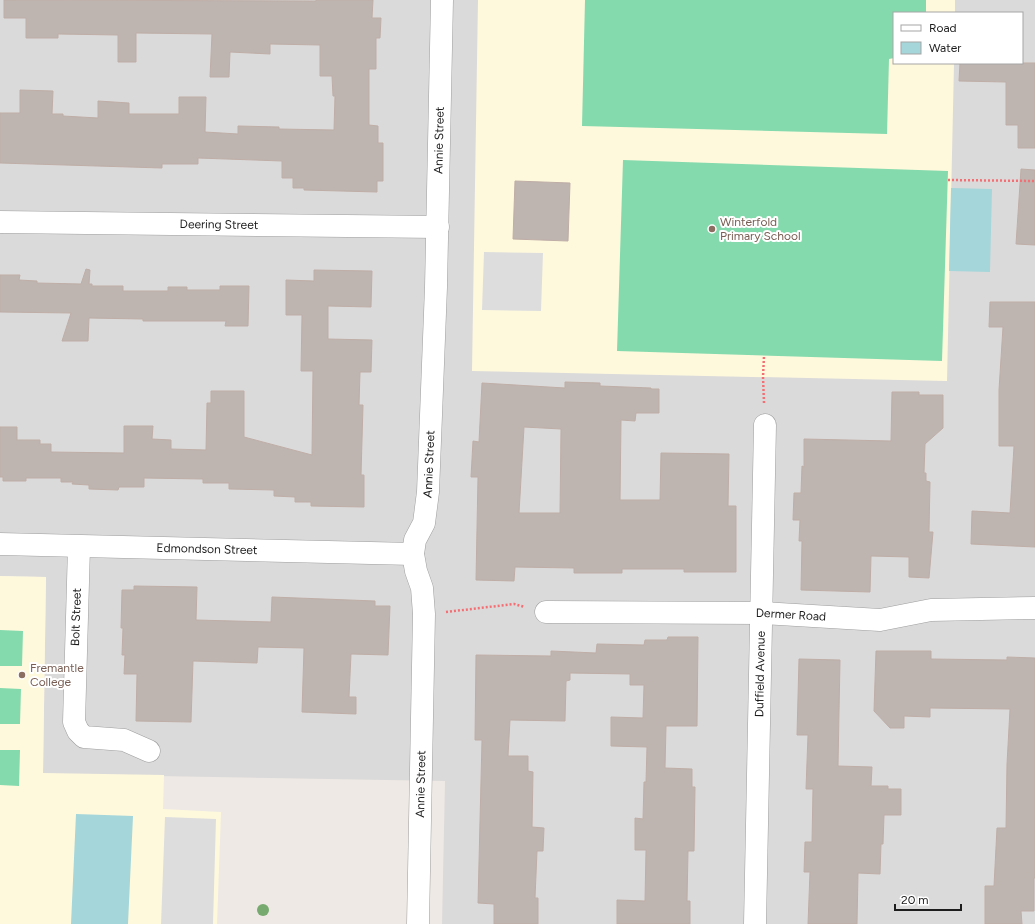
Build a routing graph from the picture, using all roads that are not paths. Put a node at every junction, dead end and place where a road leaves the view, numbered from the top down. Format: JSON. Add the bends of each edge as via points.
{"nodes":[{"id":1,"x":442,"y":0,"type":"edge"},
{"id":2,"x":0,"y":222,"type":"edge"},
{"id":3,"x":438,"y":227,"type":"junction"},
{"id":4,"x":765,"y":425,"type":"road end"},
{"id":5,"x":0,"y":544,"type":"edge"},
{"id":6,"x":79,"y":547,"type":"junction"},
{"id":7,"x":413,"y":554,"type":"junction"},
{"id":8,"x":1035,"y":608,"type":"edge"},
{"id":9,"x":546,"y":612,"type":"road end"},
{"id":10,"x":762,"y":613,"type":"junction"},
{"id":11,"x":149,"y":751,"type":"dead end"},
{"id":12,"x":418,"y":924,"type":"edge"},
{"id":13,"x":755,"y":924,"type":"edge"}],
"edges":[{"from":1,"to":3,"type":"street","name":"Annie Street"},
{"from":2,"to":3,"type":"street","name":"Deering Street"},
{"from":3,"to":7,"type":"street","name":"Annie Street","via":[[428,492],[424,523],[415,540]]},
{"from":4,"to":10,"type":"street","name":"Duffield Avenue"},
{"from":5,"to":6,"type":"street","name":"Edmondson Street"},
{"from":6,"to":7,"type":"street","name":"Edmondson Street"},
{"from":6,"to":11,"type":"street","name":"Bolt Street","via":[[74,722],[84,737],[124,740]]},
{"from":7,"to":12,"type":"street","name":"Annie Street","via":[[422,588],[424,614]]},
{"from":8,"to":10,"type":"street","name":"Dermer Road","via":[[931,610],[880,620]]},
{"from":9,"to":10,"type":"street","name":"Dermer Road"},
{"from":10,"to":13,"type":"street","name":"Duffield Avenue"}]}
